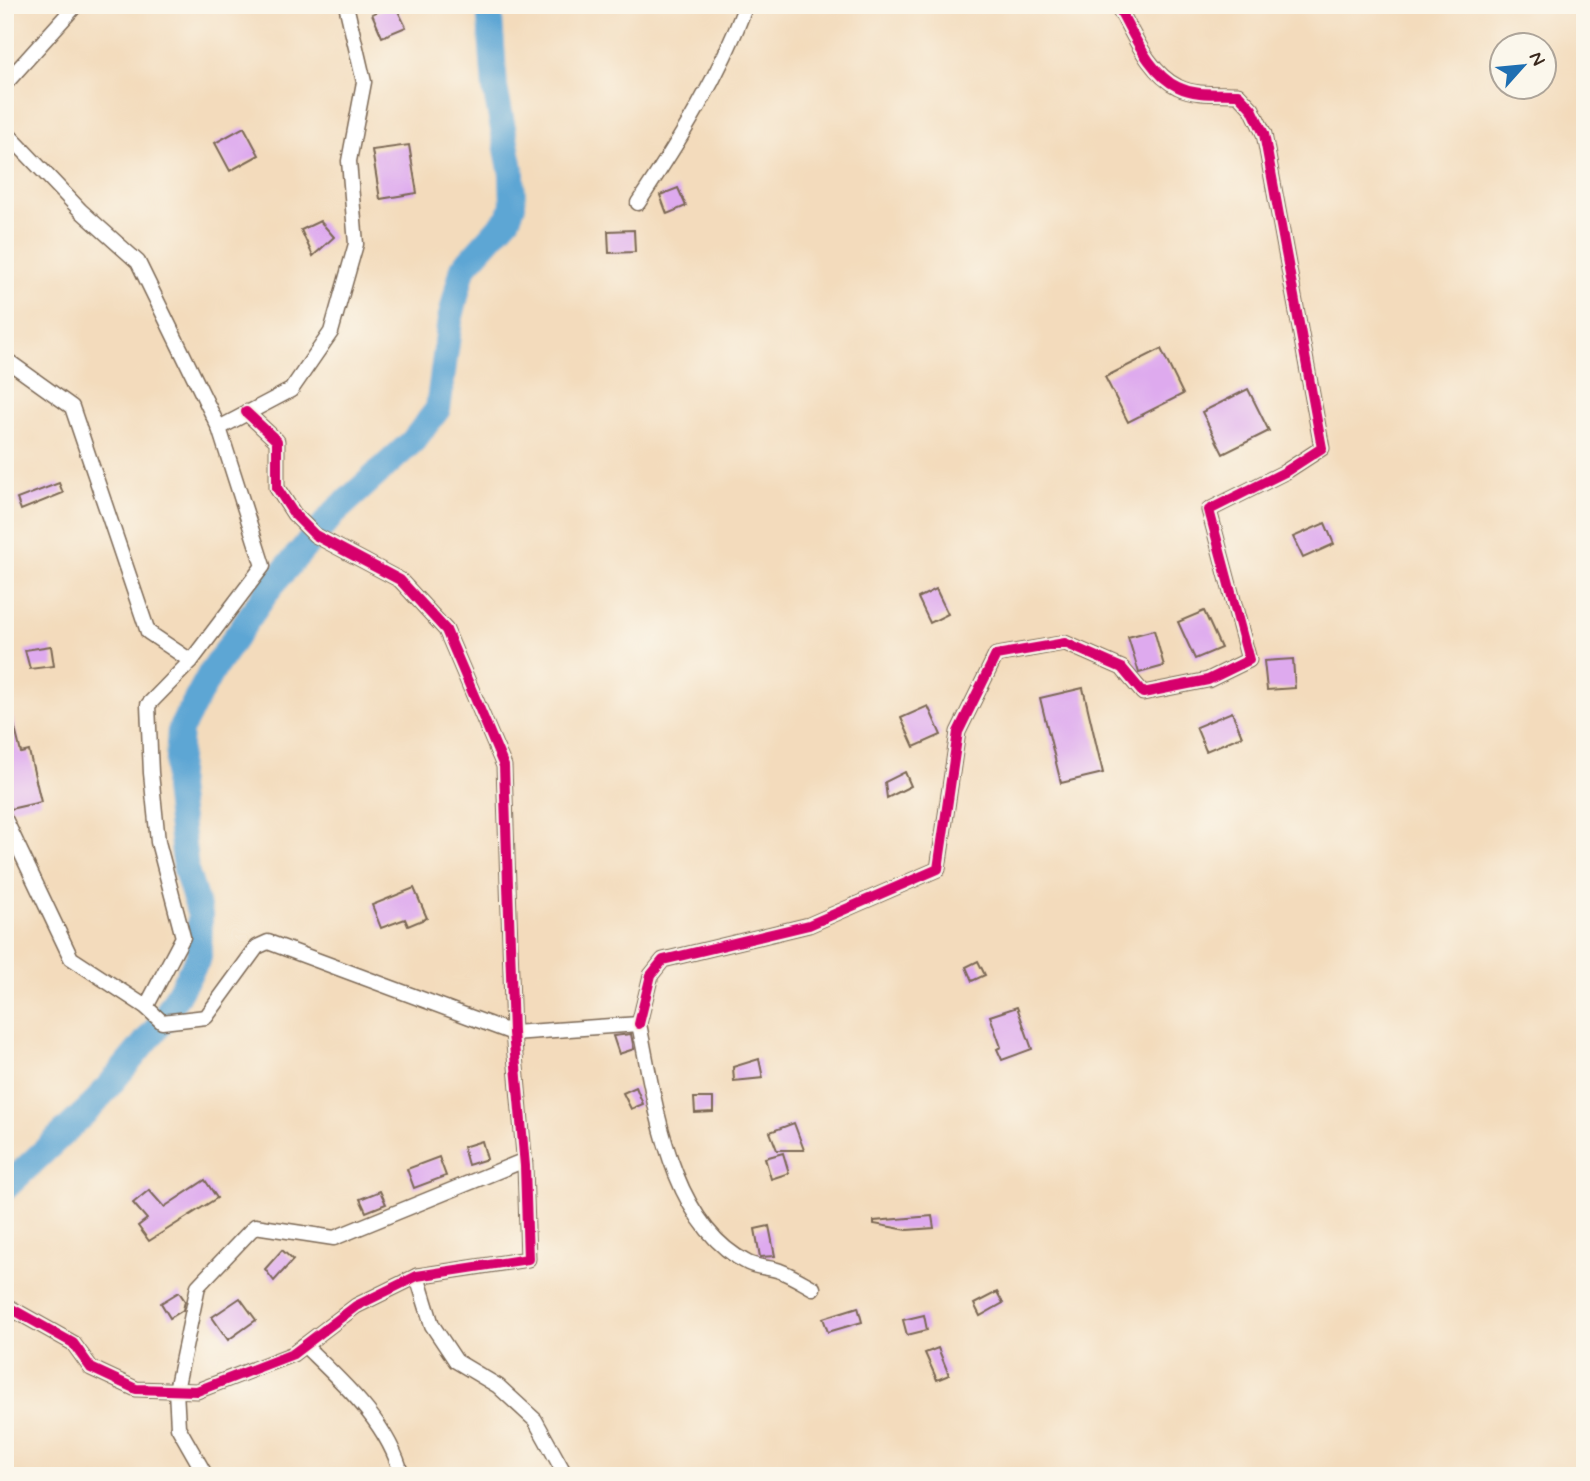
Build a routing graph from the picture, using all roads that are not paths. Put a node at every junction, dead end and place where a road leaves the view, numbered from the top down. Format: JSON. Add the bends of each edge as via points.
{"nodes":[{"id":1,"x":76,"y":5,"type":"edge"},
{"id":2,"x":346,"y":5,"type":"edge"},
{"id":3,"x":746,"y":5,"type":"edge"},
{"id":4,"x":1117,"y":5,"type":"edge"},
{"id":5,"x":5,"y":84,"type":"edge"},
{"id":6,"x":5,"y":131,"type":"edge"},
{"id":7,"x":638,"y":203,"type":"dead end"},
{"id":8,"x":5,"y":359,"type":"edge"},
{"id":9,"x":246,"y":412,"type":"junction"},
{"id":10,"x":219,"y":428,"type":"junction"},
{"id":11,"x":191,"y":661,"type":"junction"},
{"id":12,"x":5,"y":819,"type":"edge"},
{"id":13,"x":146,"y":1007,"type":"junction"},
{"id":14,"x":639,"y":1024,"type":"junction"},
{"id":15,"x":513,"y":1033,"type":"junction"},
{"id":16,"x":525,"y":1160,"type":"junction"},
{"id":17,"x":417,"y":1276,"type":"junction"},
{"id":18,"x":813,"y":1288,"type":"dead end"},
{"id":19,"x":5,"y":1305,"type":"edge"},
{"id":20,"x":304,"y":1345,"type":"junction"},
{"id":21,"x":176,"y":1390,"type":"junction"},
{"id":22,"x":206,"y":1476,"type":"edge"},
{"id":23,"x":402,"y":1476,"type":"edge"},
{"id":24,"x":566,"y":1476,"type":"edge"}],
"edges":[{"from":1,"to":5,"type":"street"},
{"from":2,"to":9,"type":"street","via":[[364,82],[349,161],[356,244],[331,332],[291,390]]},
{"from":3,"to":7,"type":"street","via":[[691,123]]},
{"from":4,"to":14,"type":"street","via":[[1154,68],[1178,87],[1238,94],[1252,109],[1264,134],[1322,448],[1209,510],[1249,660],[1208,680],[1143,693],[1122,668],[1065,643],[996,655],[958,732],[938,869],[809,925],[663,960],[651,975]]},
{"from":6,"to":10,"type":"street","via":[[81,211],[138,262]]},
{"from":8,"to":11,"type":"street","via":[[72,407],[148,632]]},
{"from":9,"to":10,"type":"street"},
{"from":9,"to":15,"type":"street","via":[[277,441],[277,488],[294,514],[314,535],[400,580],[446,630],[504,766]]},
{"from":10,"to":11,"type":"street","via":[[263,566]]},
{"from":11,"to":13,"type":"street","via":[[148,705],[158,842],[183,937]]},
{"from":12,"to":13,"type":"street","via":[[71,958]]},
{"from":13,"to":15,"type":"street","via":[[162,1022],[206,1017],[257,947],[268,942]]},
{"from":14,"to":15,"type":"street"},
{"from":14,"to":18,"type":"street","via":[[664,1140],[682,1193],[716,1237],[749,1264],[779,1271]]},
{"from":15,"to":16,"type":"street"},
{"from":16,"to":17,"type":"street","via":[[528,1259]]},
{"from":16,"to":21,"type":"street","via":[[334,1238],[255,1226],[198,1286]]},
{"from":17,"to":20,"type":"street","via":[[356,1306]]},
{"from":17,"to":24,"type":"street","via":[[432,1325],[456,1361],[498,1386],[535,1420]]},
{"from":19,"to":21,"type":"street","via":[[73,1343],[91,1368],[136,1389]]},
{"from":20,"to":21,"type":"street","via":[[293,1354],[197,1391]]},
{"from":20,"to":23,"type":"street","via":[[357,1397],[396,1450]]},
{"from":21,"to":22,"type":"street","via":[[178,1427]]}]}
